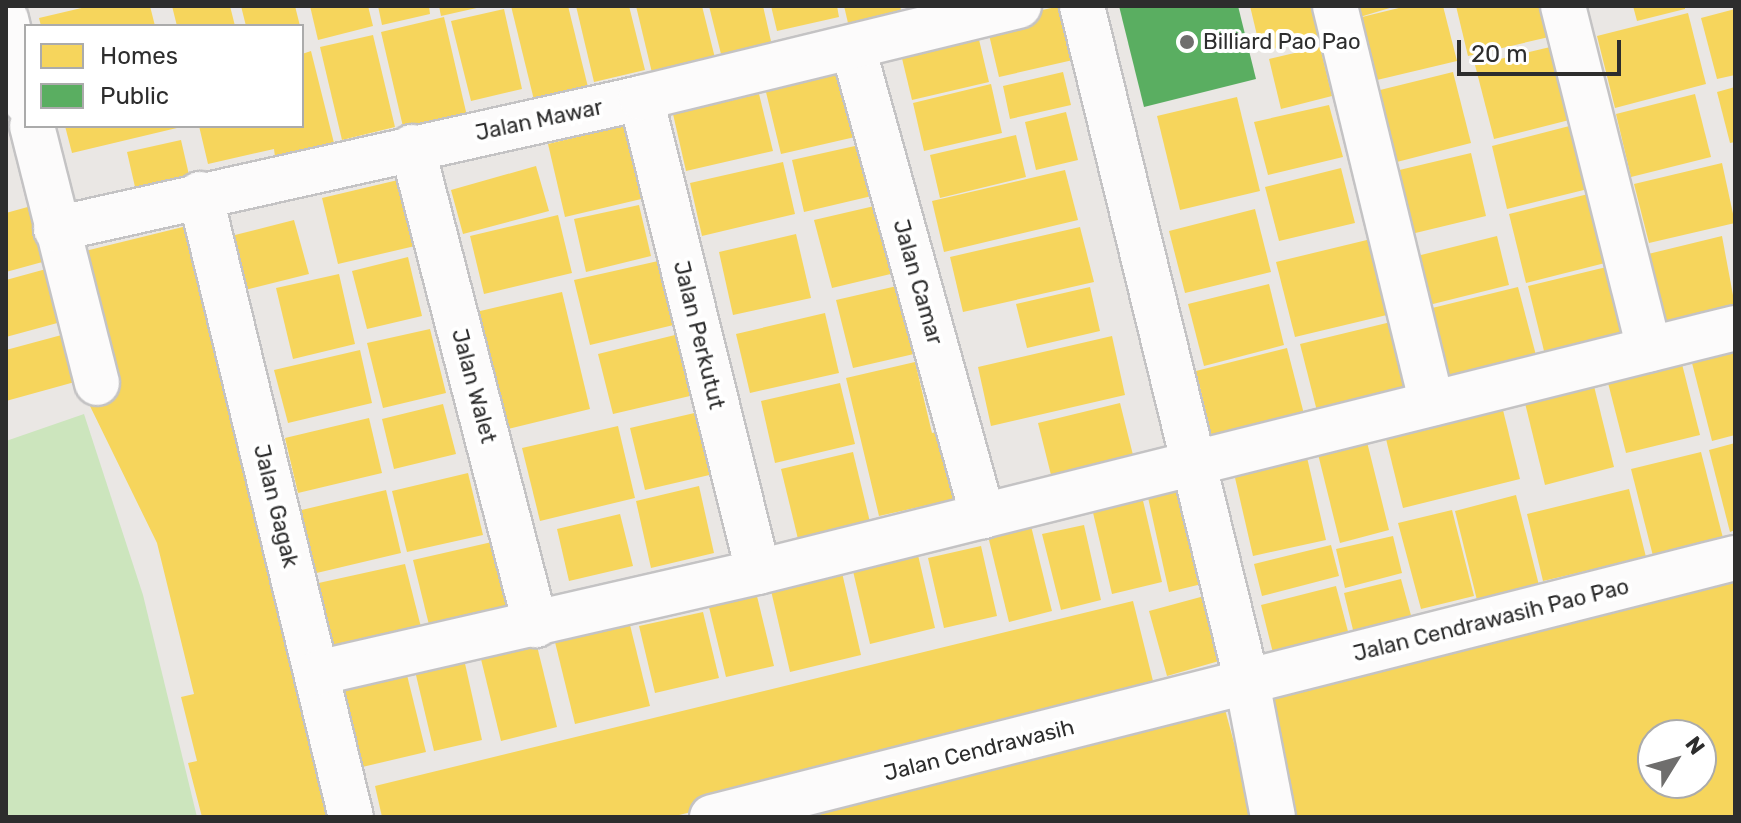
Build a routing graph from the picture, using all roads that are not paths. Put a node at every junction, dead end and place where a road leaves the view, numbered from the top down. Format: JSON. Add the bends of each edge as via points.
{"nodes":[{"id":1,"x":1019,"y":6,"type":"edge"},
{"id":2,"x":1082,"y":6,"type":"edge"},
{"id":3,"x":1335,"y":6,"type":"edge"},
{"id":4,"x":1563,"y":6,"type":"edge"},
{"id":5,"x":6,"y":19,"type":"edge"},
{"id":6,"x":853,"y":48,"type":"junction"},
{"id":7,"x":24,"y":94,"type":"edge"},
{"id":8,"x":641,"y":98,"type":"junction"},
{"id":9,"x":32,"y":128,"type":"edge"},
{"id":10,"x":412,"y":147,"type":"junction"},
{"id":11,"x":200,"y":194,"type":"junction"},
{"id":12,"x":56,"y":229,"type":"junction"},
{"id":13,"x":1735,"y":328,"type":"edge"},
{"id":14,"x":1649,"y":349,"type":"junction"},
{"id":15,"x":97,"y":383,"type":"dead end"},
{"id":16,"x":1432,"y":403,"type":"junction"},
{"id":17,"x":1194,"y":462,"type":"junction"},
{"id":18,"x":983,"y":516,"type":"junction"},
{"id":19,"x":1735,"y":558,"type":"edge"},
{"id":20,"x":758,"y":572,"type":"junction"},
{"id":21,"x":536,"y":625,"type":"junction"},
{"id":22,"x":317,"y":673,"type":"junction"},
{"id":23,"x":1247,"y":682,"type":"junction"},
{"id":24,"x":351,"y":817,"type":"edge"},
{"id":25,"x":712,"y":817,"type":"edge"},
{"id":26,"x":1273,"y":817,"type":"edge"}],
"edges":[{"from":1,"to":6,"type":"street","name":"Jalan Mawar"},
{"from":2,"to":17,"type":"street"},
{"from":3,"to":16,"type":"street"},
{"from":4,"to":14,"type":"street"},
{"from":5,"to":7,"type":"street"},
{"from":6,"to":8,"type":"street","name":"Jalan Mawar"},
{"from":6,"to":18,"type":"street","name":"Jalan Camar"},
{"from":8,"to":10,"type":"street","name":"Jalan Mawar"},
{"from":8,"to":20,"type":"street","name":"Jalan Perkutut"},
{"from":9,"to":12,"type":"street"},
{"from":10,"to":11,"type":"street","name":"Jalan Mawar"},
{"from":10,"to":21,"type":"street","name":"Jalan Walet"},
{"from":11,"to":12,"type":"street","name":"Jalan Mawar"},
{"from":11,"to":22,"type":"street","name":"Jalan Gagak"},
{"from":12,"to":15,"type":"street"},
{"from":13,"to":14,"type":"street"},
{"from":14,"to":16,"type":"street"},
{"from":16,"to":17,"type":"street"},
{"from":17,"to":18,"type":"street"},
{"from":17,"to":23,"type":"street"},
{"from":18,"to":20,"type":"street"},
{"from":19,"to":23,"type":"street","name":"Jalan Cendrawasih Pao Pao"},
{"from":20,"to":21,"type":"street"},
{"from":21,"to":22,"type":"street"},
{"from":22,"to":24,"type":"street","name":"Jalan Gagak"},
{"from":23,"to":25,"type":"street","name":"Jalan Cendrawasih"},
{"from":23,"to":26,"type":"street"}]}
